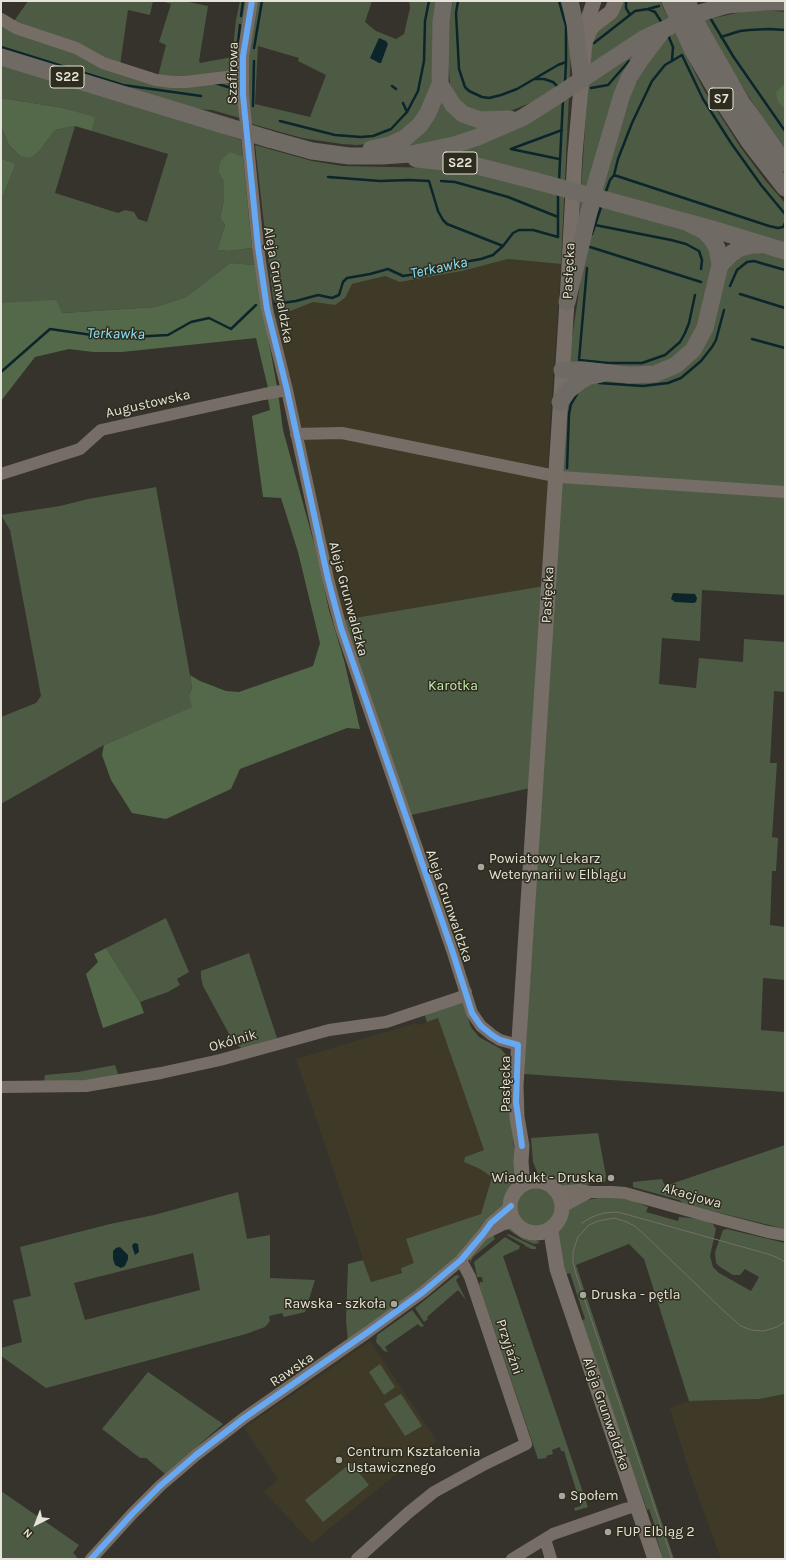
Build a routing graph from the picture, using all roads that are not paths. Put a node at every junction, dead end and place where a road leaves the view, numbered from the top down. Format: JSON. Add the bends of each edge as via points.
{"nodes":[{"id":1,"x":252,"y":1,"type":"edge"},
{"id":2,"x":444,"y":1,"type":"edge"},
{"id":3,"x":570,"y":1,"type":"edge"},
{"id":4,"x":594,"y":1,"type":"edge"},
{"id":5,"x":616,"y":1,"type":"edge"},
{"id":6,"x":670,"y":1,"type":"edge"},
{"id":7,"x":687,"y":1,"type":"edge"},
{"id":8,"x":785,"y":2,"type":"edge"},
{"id":9,"x":1,"y":19,"type":"edge"},
{"id":10,"x":663,"y":30,"type":"junction"},
{"id":11,"x":585,"y":43,"type":"junction"},
{"id":12,"x":1,"y":57,"type":"edge"},
{"id":13,"x":243,"y":75,"type":"junction"},
{"id":14,"x":581,"y":76,"type":"junction"},
{"id":15,"x":440,"y":84,"type":"junction"},
{"id":16,"x":522,"y":118,"type":"junction"},
{"id":17,"x":245,"y":122,"type":"joint"},
{"id":18,"x":349,"y":156,"type":"junction"},
{"id":19,"x":382,"y":156,"type":"junction"},
{"id":20,"x":785,"y":163,"type":"edge"},
{"id":21,"x":785,"y":188,"type":"edge"},
{"id":22,"x":690,"y":224,"type":"junction"},
{"id":23,"x":767,"y":245,"type":"junction"},
{"id":24,"x":785,"y":251,"type":"edge"},
{"id":25,"x":720,"y":265,"type":"junction"},
{"id":26,"x":567,"y":302,"type":"junction"},
{"id":27,"x":562,"y":370,"type":"junction"},
{"id":28,"x":603,"y":373,"type":"junction"},
{"id":29,"x":287,"y":390,"type":"junction"},
{"id":30,"x":560,"y":402,"type":"junction"},
{"id":31,"x":296,"y":434,"type":"junction"},
{"id":32,"x":1,"y":474,"type":"edge"},
{"id":33,"x":555,"y":476,"type":"junction"},
{"id":34,"x":785,"y":492,"type":"edge"},
{"id":35,"x":466,"y":992,"type":"junction"},
{"id":36,"x":518,"y":1045,"type":"junction"},
{"id":37,"x":1,"y":1087,"type":"edge"},
{"id":38,"x":522,"y":1146,"type":"junction"},
{"id":39,"x":538,"y":1181,"type":"junction"},
{"id":40,"x":523,"y":1185,"type":"junction"},
{"id":41,"x":557,"y":1192,"type":"junction"},
{"id":42,"x":590,"y":1192,"type":"junction"},
{"id":43,"x":511,"y":1206,"type":"junction"},
{"id":44,"x":562,"y":1207,"type":"junction"},
{"id":45,"x":516,"y":1222,"type":"junction"},
{"id":46,"x":552,"y":1227,"type":"junction"},
{"id":47,"x":536,"y":1232,"type":"junction"},
{"id":48,"x":483,"y":1234,"type":"junction"},
{"id":49,"x":785,"y":1235,"type":"edge"},
{"id":50,"x":461,"y":1260,"type":"junction"},
{"id":51,"x":557,"y":1269,"type":"junction"},
{"id":52,"x":638,"y":1506,"type":"junction"},
{"id":53,"x":545,"y":1539,"type":"junction"},
{"id":54,"x":91,"y":1559,"type":"edge"},
{"id":55,"x":356,"y":1559,"type":"edge"},
{"id":56,"x":512,"y":1559,"type":"edge"},
{"id":57,"x":551,"y":1559,"type":"edge"},
{"id":58,"x":656,"y":1559,"type":"edge"}],
"edges":[{"from":1,"to":13,"type":"street","name":"Szafirowa","via":[[245,36]]},
{"from":2,"to":15,"type":"highway"},
{"from":3,"to":14,"type":"highway"},
{"from":4,"to":11,"type":"main road","name":"Pasłęcka","via":[[585,28]]},
{"from":5,"to":11,"type":"main road","name":"Pasłęcka","via":[[611,12],[590,30]]},
{"from":6,"to":21,"type":"highway","number":"S7","via":[[692,49],[724,102],[750,143]]},
{"from":7,"to":20,"type":"highway","number":"S7","via":[[702,34],[742,104]]},
{"from":8,"to":10,"type":"highway","number":"S22","bridge":true,"via":[[728,5],[690,16]]},
{"from":9,"to":13,"type":"street","via":[[16,28],[76,48],[103,63],[156,80],[186,82]]},
{"from":10,"to":16,"type":"highway","number":"S22","bridge":true,"via":[[643,39]]},
{"from":10,"to":26,"type":"highway","via":[[629,78],[622,96],[596,183]]},
{"from":11,"to":14,"type":"main road","name":"Pasłęcka"},
{"from":12,"to":18,"type":"highway","number":"S22","bridge":true,"via":[[223,126],[312,151]]},
{"from":13,"to":17,"type":"street","name":"Szafirowa"},
{"from":14,"to":26,"type":"main road","name":"Pasłęcka"},
{"from":15,"to":16,"type":"highway","via":[[453,105],[468,116],[480,120]]},
{"from":15,"to":18,"type":"highway","via":[[428,113],[410,134],[390,145]]},
{"from":16,"to":19,"type":"highway","number":"S22","via":[[454,145],[411,154]]},
{"from":17,"to":29,"type":"street","name":"Aleja Grunwaldzka","via":[[258,247],[267,305]]},
{"from":18,"to":19,"type":"highway","number":"S22"},
{"from":19,"to":22,"type":"highway","number":"S22","bridge":true,"via":[[473,165]]},
{"from":22,"to":23,"type":"highway","number":"S22"},
{"from":22,"to":25,"type":"highway","via":[[704,231],[712,239],[717,248]]},
{"from":23,"to":24,"type":"highway","number":"S22"},
{"from":23,"to":25,"type":"highway","via":[[740,248]]},
{"from":25,"to":28,"type":"highway","via":[[705,328],[688,356],[656,374]]},
{"from":26,"to":27,"type":"main road","name":"Pasłęcka"},
{"from":27,"to":28,"type":"highway"},
{"from":27,"to":30,"type":"main road","name":"Pasłęcka"},
{"from":28,"to":30,"type":"highway","via":[[589,376],[579,382]]},
{"from":29,"to":31,"type":"street","name":"Aleja Grunwaldzka"},
{"from":29,"to":32,"type":"street","name":"Augustowska","via":[[102,430],[80,449]]},
{"from":30,"to":33,"type":"main road","name":"Pasłęcka"},
{"from":31,"to":33,"type":"street","via":[[342,433]]},
{"from":31,"to":35,"type":"street","name":"Aleja Grunwaldzka","via":[[341,628]]},
{"from":33,"to":34,"type":"street"},
{"from":33,"to":36,"type":"main road","name":"Pasłęcka"},
{"from":35,"to":36,"type":"street","name":"Aleja Grunwaldzka","via":[[472,1013],[481,1026],[492,1036]]},
{"from":35,"to":37,"type":"street","name":"Okólnik","via":[[461,997],[386,1022],[329,1030],[220,1060],[161,1073],[86,1086]]},
{"from":36,"to":38,"type":"main road","name":"Pasłęcka","via":[[516,1102]]},
{"from":38,"to":39,"type":"main road","name":"Pasłęcka"},
{"from":38,"to":40,"type":"main road","name":"Pasłęcka"},
{"from":39,"to":40,"type":"main road"},
{"from":39,"to":41,"type":"main road","via":[[546,1183]]},
{"from":40,"to":43,"type":"main road","via":[[513,1196]]},
{"from":41,"to":42,"type":"street","name":"Akacjowa"},
{"from":41,"to":44,"type":"main road"},
{"from":42,"to":44,"type":"street","name":"Akacjowa"},
{"from":42,"to":49,"type":"street","name":"Akacjowa","via":[[625,1194]]},
{"from":43,"to":45,"type":"main road"},
{"from":43,"to":48,"type":"street","name":"Rawska","via":[[491,1223]]},
{"from":44,"to":46,"type":"main road","via":[[560,1216]]},
{"from":45,"to":47,"type":"main road","via":[[527,1230]]},
{"from":45,"to":48,"type":"street","name":"Rawska","via":[[504,1224]]},
{"from":46,"to":47,"type":"main road"},
{"from":46,"to":51,"type":"main road","name":"Aleja Grunwaldzka"},
{"from":47,"to":51,"type":"main road","name":"Aleja Grunwaldzka"},
{"from":48,"to":50,"type":"street","name":"Rawska"},
{"from":50,"to":54,"type":"street","name":"Rawska","via":[[396,1312],[244,1418],[196,1455],[133,1513]]},
{"from":50,"to":55,"type":"street","name":"Przyjaźni","via":[[470,1277],[526,1444],[434,1492]]},
{"from":51,"to":52,"type":"main road","name":"Aleja Grunwaldzka"},
{"from":52,"to":53,"type":"street","via":[[592,1520]]},
{"from":52,"to":58,"type":"main road","name":"Aleja Grunwaldzka"},
{"from":53,"to":56,"type":"street"},
{"from":53,"to":57,"type":"street"}]}
